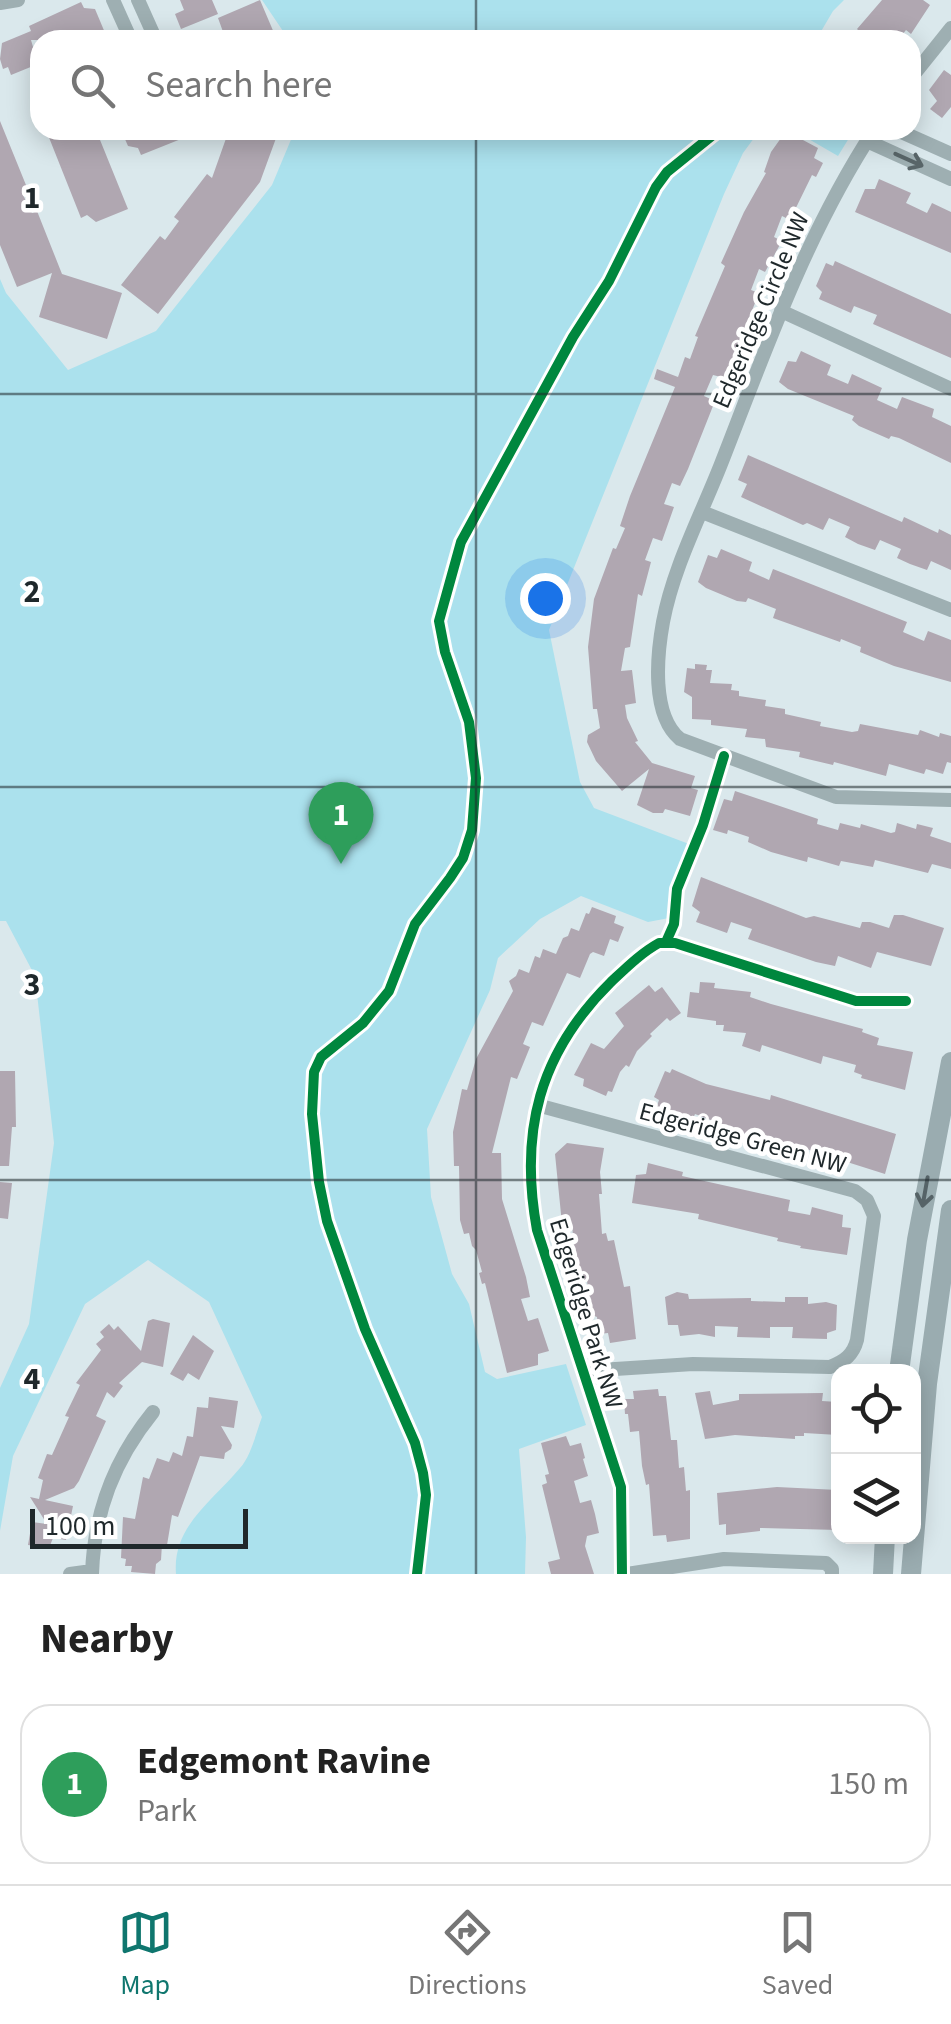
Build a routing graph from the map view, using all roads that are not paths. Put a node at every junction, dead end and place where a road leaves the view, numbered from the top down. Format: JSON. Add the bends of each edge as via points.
{"nodes":[{"id":1,"x":18,"y":0,"type":"edge"},
{"id":2,"x":113,"y":0,"type":"edge"},
{"id":3,"x":138,"y":0,"type":"edge"},
{"id":4,"x":0,"y":4,"type":"edge"},
{"id":5,"x":951,"y":28,"type":"edge"},
{"id":6,"x":126,"y":30,"type":"edge"},
{"id":7,"x":152,"y":30,"type":"edge"},
{"id":8,"x":921,"y":66,"type":"edge"},
{"id":9,"x":867,"y":140,"type":"edge"},
{"id":10,"x":882,"y":140,"type":"edge"},
{"id":11,"x":920,"y":140,"type":"edge"},
{"id":12,"x":951,"y":154,"type":"edge"},
{"id":13,"x":951,"y":179,"type":"edge"},
{"id":14,"x":780,"y":311,"type":"junction"},
{"id":15,"x":951,"y":388,"type":"edge"},
{"id":16,"x":702,"y":512,"type":"junction"},
{"id":17,"x":951,"y":610,"type":"edge"},
{"id":18,"x":951,"y":800,"type":"edge"},
{"id":19,"x":906,"y":1001,"type":"dead end"},
{"id":20,"x":951,"y":1062,"type":"edge"},
{"id":21,"x":537,"y":1105,"type":"junction"},
{"id":22,"x":951,"y":1210,"type":"edge"},
{"id":23,"x":900,"y":1364,"type":"edge"},
{"id":24,"x":584,"y":1370,"type":"junction"},
{"id":25,"x":153,"y":1412,"type":"dead end"},
{"id":26,"x":885,"y":1544,"type":"edge"},
{"id":27,"x":92,"y":1573,"type":"edge"},
{"id":28,"x":70,"y":1574,"type":"edge"},
{"id":29,"x":625,"y":1574,"type":"edge"},
{"id":30,"x":832,"y":1574,"type":"edge"},
{"id":31,"x":883,"y":1574,"type":"edge"},
{"id":32,"x":912,"y":1574,"type":"edge"}],
"edges":[{"from":1,"to":4,"type":"street"},
{"from":2,"to":6,"type":"street"},
{"from":3,"to":7,"type":"street"},
{"from":5,"to":8,"type":"street"},
{"from":9,"to":14,"type":"street","name":"Edgeridge Circle NW","via":[[833,196]]},
{"from":10,"to":13,"type":"street","one_way":true},
{"from":11,"to":12,"type":"street"},
{"from":14,"to":15,"type":"street"},
{"from":14,"to":16,"type":"street","name":"Edgeridge Circle NW"},
{"from":16,"to":17,"type":"street"},
{"from":16,"to":18,"type":"street","name":"Edgeridge Circle NW","via":[[674,584],[660,645],[660,697],[670,730],[836,797]]},
{"from":19,"to":21,"type":"street","name":"Edgeridge Park NW","via":[[856,1001],[659,943],[607,986],[570,1030]]},
{"from":20,"to":23,"type":"main road","one_way":true},
{"from":21,"to":24,"type":"street","name":"Edgeridge Park NW","via":[[530,1138],[532,1198]]},
{"from":21,"to":24,"type":"street","name":"Edgeridge Green NW","via":[[854,1191],[868,1200],[874,1216],[857,1340],[839,1363]]},
{"from":22,"to":32,"type":"main road","via":[[926,1384]]},
{"from":24,"to":29,"type":"street","name":"Edgeridge Park NW","via":[[620,1488]]},
{"from":25,"to":27,"type":"street","via":[[114,1470],[99,1516]]},
{"from":26,"to":31,"type":"main road"},
{"from":27,"to":28,"type":"street"},
{"from":29,"to":30,"type":"street","via":[[724,1559],[826,1563]]}]}
